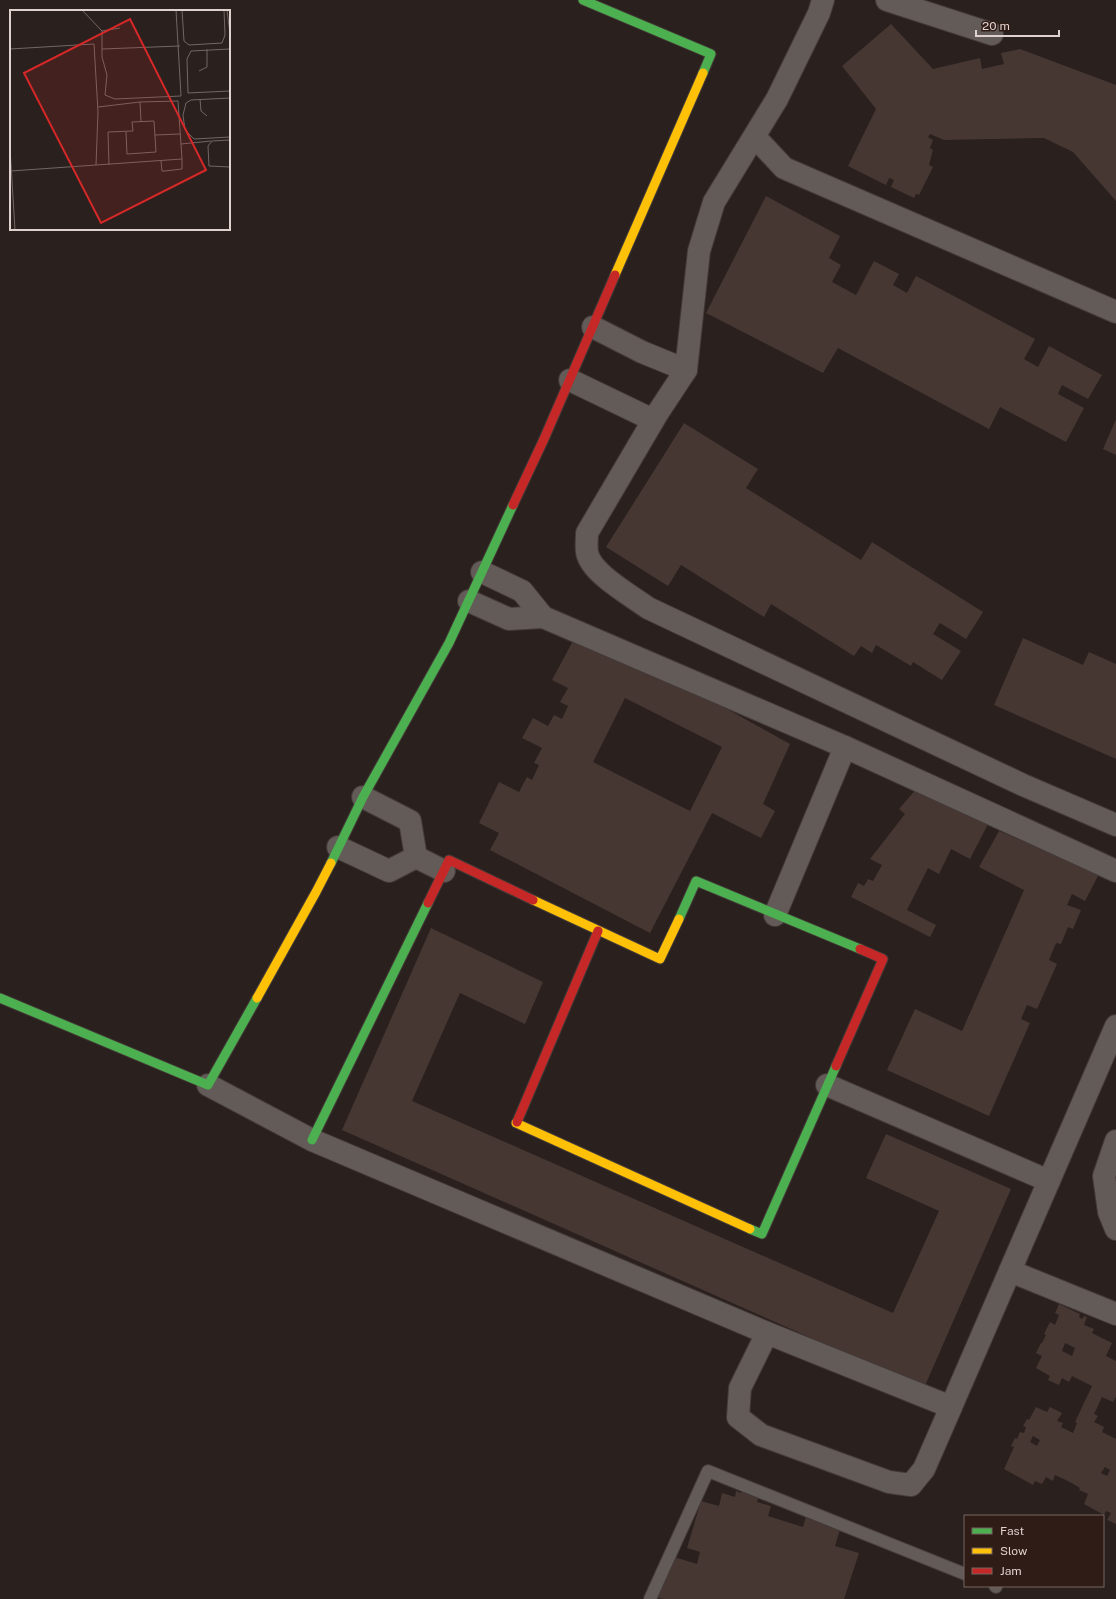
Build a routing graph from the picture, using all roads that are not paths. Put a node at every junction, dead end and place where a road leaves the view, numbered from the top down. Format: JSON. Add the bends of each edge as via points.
{"nodes":[{"id":1,"x":583,"y":0,"type":"edge"},
{"id":2,"x":823,"y":0,"type":"edge"},
{"id":3,"x":887,"y":0,"type":"edge"},
{"id":4,"x":992,"y":34,"type":"dead end"},
{"id":5,"x":755,"y":137,"type":"junction"},
{"id":6,"x":1116,"y":312,"type":"edge"},
{"id":7,"x":593,"y":327,"type":"junction"},
{"id":8,"x":686,"y":370,"type":"junction"},
{"id":9,"x":570,"y":380,"type":"junction"},
{"id":10,"x":653,"y":420,"type":"junction"},
{"id":11,"x":482,"y":572,"type":"junction"},
{"id":12,"x":469,"y":601,"type":"junction"},
{"id":13,"x":543,"y":617,"type":"junction"},
{"id":14,"x":845,"y":747,"type":"junction"},
{"id":15,"x":363,"y":797,"type":"junction"},
{"id":16,"x":1116,"y":825,"type":"edge"},
{"id":17,"x":338,"y":847,"type":"junction"},
{"id":18,"x":416,"y":857,"type":"junction"},
{"id":19,"x":444,"y":871,"type":"junction"},
{"id":20,"x":1116,"y":871,"type":"edge"},
{"id":21,"x":775,"y":915,"type":"junction"},
{"id":22,"x":598,"y":931,"type":"junction"},
{"id":23,"x":0,"y":998,"type":"edge"},
{"id":24,"x":1116,"y":1026,"type":"edge"},
{"id":25,"x":208,"y":1085,"type":"junction"},
{"id":26,"x":827,"y":1085,"type":"junction"},
{"id":27,"x":312,"y":1140,"type":"junction"},
{"id":28,"x":1116,"y":1141,"type":"edge"},
{"id":29,"x":1048,"y":1181,"type":"junction"},
{"id":30,"x":1116,"y":1229,"type":"edge"},
{"id":31,"x":1010,"y":1271,"type":"junction"},
{"id":32,"x":1116,"y":1314,"type":"edge"},
{"id":33,"x":767,"y":1333,"type":"junction"},
{"id":34,"x":951,"y":1407,"type":"junction"},
{"id":35,"x":964,"y":1574,"type":"edge"},
{"id":36,"x":650,"y":1599,"type":"edge"}],
"edges":[{"from":1,"to":7,"type":"street","via":[[710,54]]},
{"from":2,"to":5,"type":"street","via":[[819,14],[777,99]]},
{"from":3,"to":4,"type":"street"},
{"from":5,"to":6,"type":"street","via":[[784,168]]},
{"from":5,"to":8,"type":"street","via":[[714,202],[699,251]]},
{"from":7,"to":8,"type":"street","via":[[642,352]]},
{"from":7,"to":9,"type":"street"},
{"from":8,"to":10,"type":"street"},
{"from":9,"to":10,"type":"street"},
{"from":9,"to":11,"type":"street"},
{"from":10,"to":16,"type":"street","via":[[587,533],[587,553],[593,566],[609,580],[648,608],[1023,785]]},
{"from":11,"to":12,"type":"street"},
{"from":11,"to":13,"type":"street","via":[[522,591]]},
{"from":12,"to":13,"type":"street","via":[[508,619]]},
{"from":12,"to":15,"type":"street","via":[[449,643]]},
{"from":13,"to":14,"type":"street"},
{"from":14,"to":20,"type":"street"},
{"from":14,"to":21,"type":"street"},
{"from":15,"to":17,"type":"street"},
{"from":15,"to":18,"type":"street","via":[[410,821]]},
{"from":17,"to":18,"type":"street","via":[[389,871]]},
{"from":17,"to":25,"type":"street","via":[[316,892]]},
{"from":18,"to":19,"type":"street"},
{"from":19,"to":22,"type":"street","via":[[450,860]]},
{"from":19,"to":27,"type":"street"},
{"from":21,"to":22,"type":"street","via":[[696,880],[660,959]]},
{"from":21,"to":26,"type":"street","via":[[883,959]]},
{"from":22,"to":26,"type":"street","via":[[516,1123],[762,1234]]},
{"from":23,"to":25,"type":"street"},
{"from":24,"to":29,"type":"street"},
{"from":25,"to":27,"type":"street"},
{"from":26,"to":29,"type":"street"},
{"from":27,"to":33,"type":"street"},
{"from":28,"to":30,"type":"street","via":[[1104,1176],[1109,1212]]},
{"from":29,"to":31,"type":"street"},
{"from":31,"to":32,"type":"street"},
{"from":31,"to":34,"type":"street"},
{"from":33,"to":34,"type":"street"},
{"from":33,"to":34,"type":"street","via":[[740,1388],[738,1417],[760,1435],[889,1482],[911,1485],[924,1469]]},
{"from":35,"to":36,"type":"lane","via":[[708,1471]]}]}
